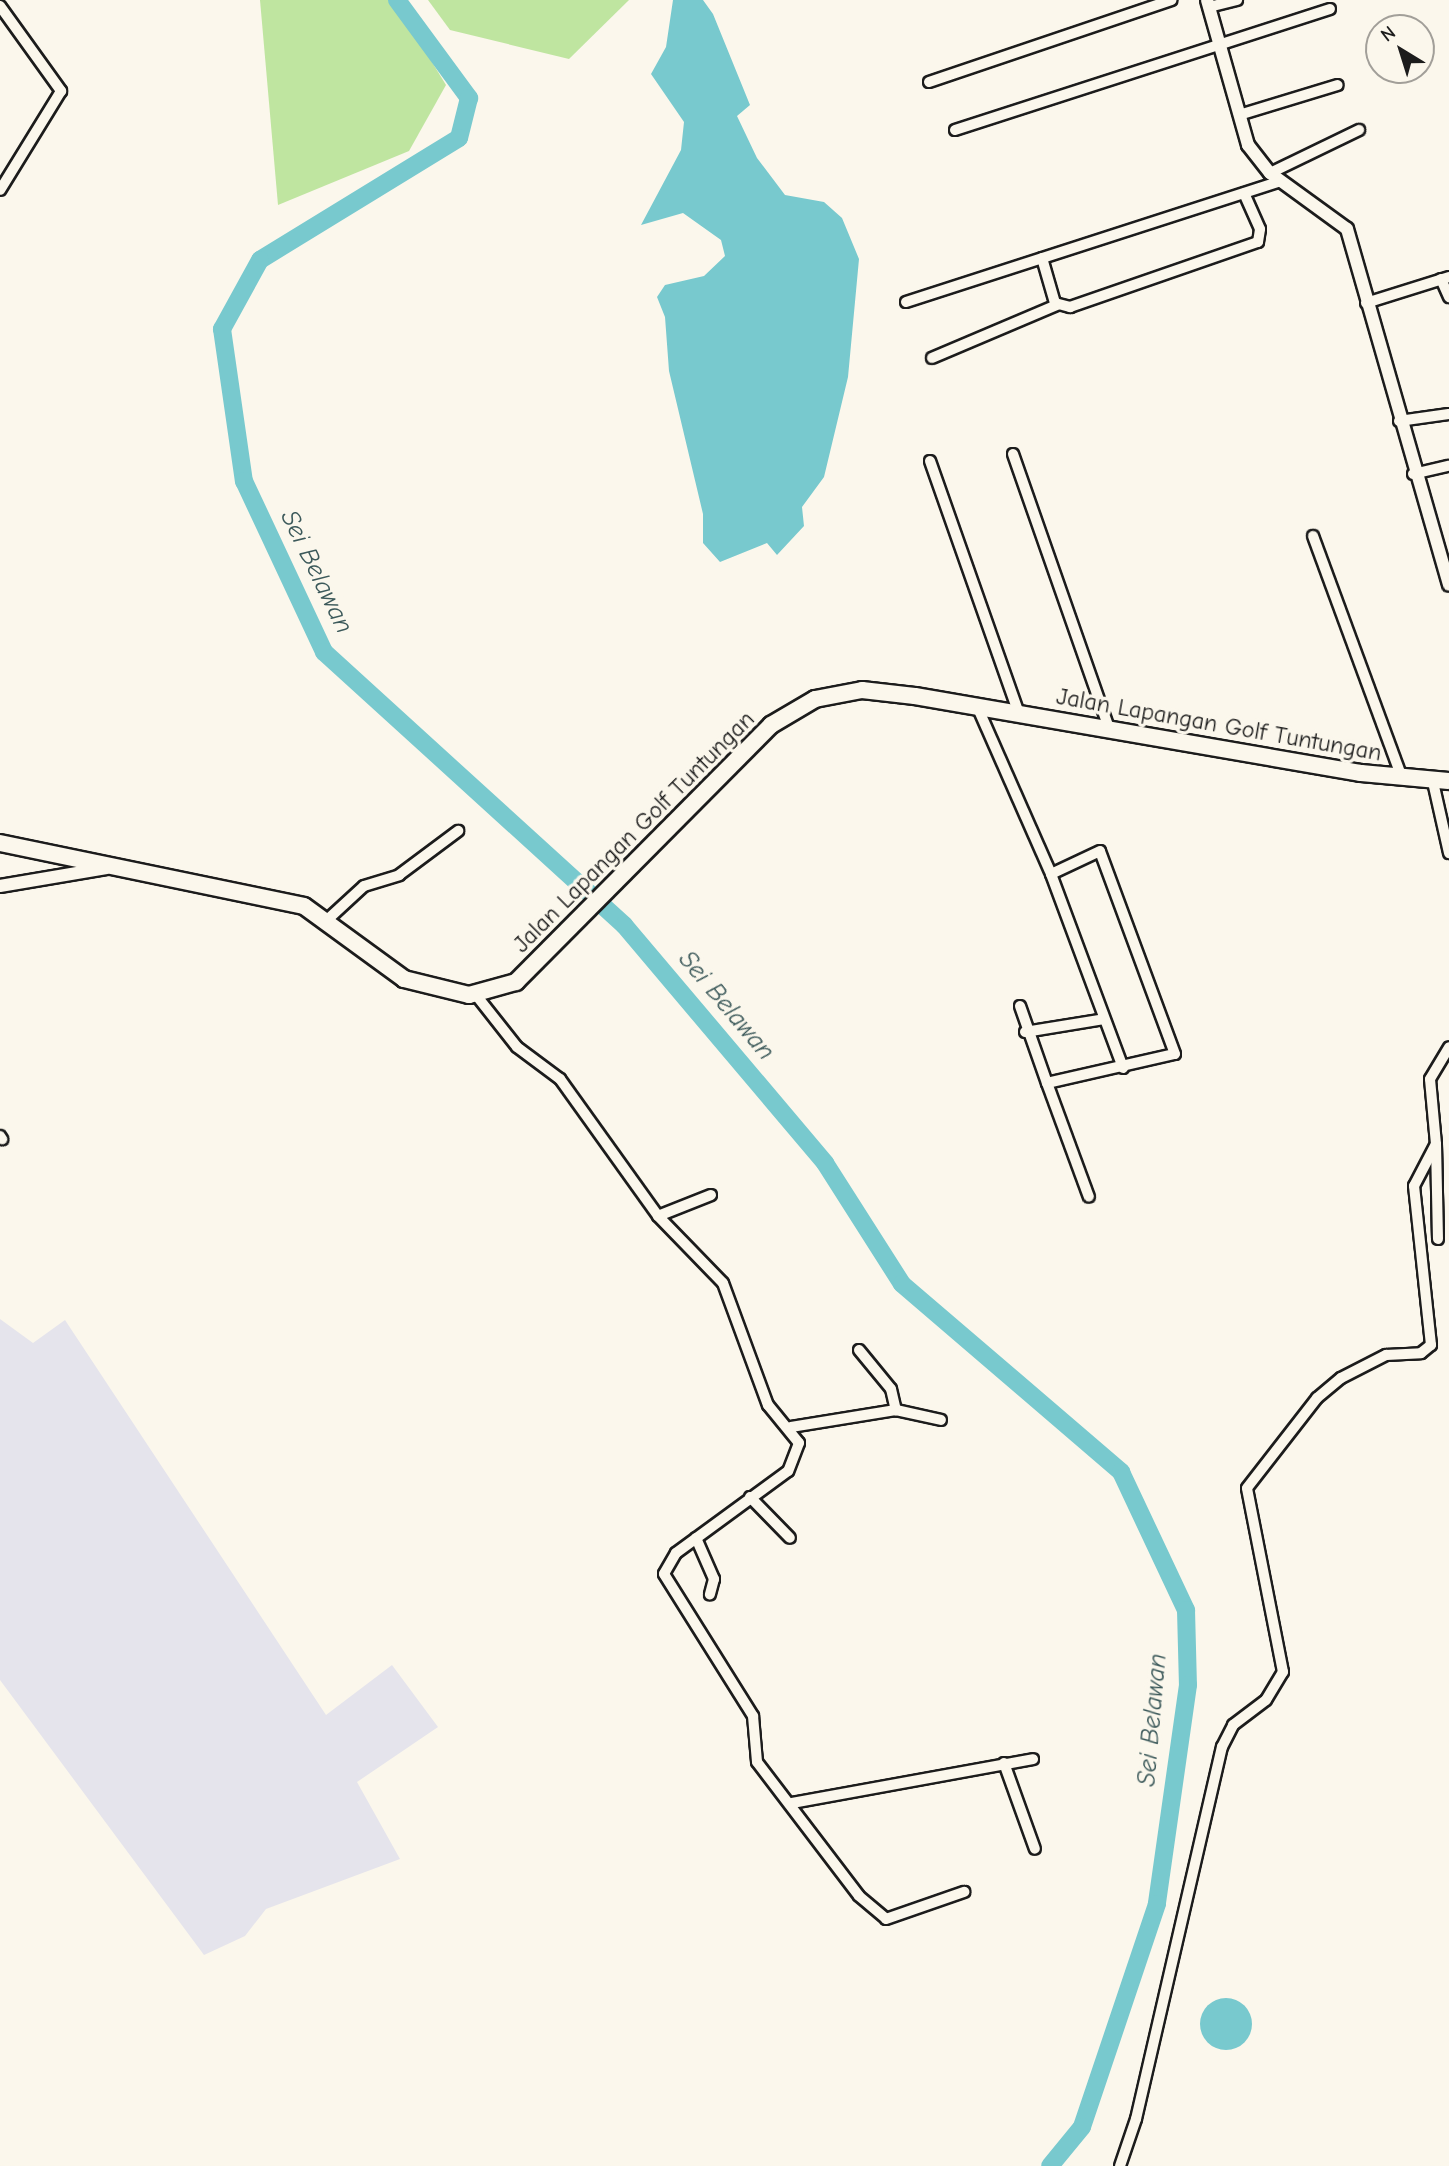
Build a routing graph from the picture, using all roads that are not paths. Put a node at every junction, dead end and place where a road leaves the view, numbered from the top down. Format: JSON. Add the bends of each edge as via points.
{"nodes":[{"id":1,"x":1171,"y":0,"type":"edge"},
{"id":2,"x":1237,"y":0,"type":"edge"},
{"id":3,"x":1208,"y":4,"type":"edge"},
{"id":4,"x":0,"y":6,"type":"edge"},
{"id":5,"x":1331,"y":9,"type":"dead end"},
{"id":6,"x":1216,"y":45,"type":"junction"},
{"id":7,"x":929,"y":82,"type":"dead end"},
{"id":8,"x":1338,"y":86,"type":"dead end"},
{"id":9,"x":1240,"y":115,"type":"junction"},
{"id":10,"x":955,"y":130,"type":"dead end"},
{"id":11,"x":1359,"y":130,"type":"dead end"},
{"id":12,"x":1270,"y":173,"type":"junction"},
{"id":13,"x":1281,"y":181,"type":"junction"},
{"id":14,"x":0,"y":190,"type":"edge"},
{"id":15,"x":1244,"y":193,"type":"junction"},
{"id":16,"x":1041,"y":258,"type":"junction"},
{"id":17,"x":1445,"y":278,"type":"edge"},
{"id":18,"x":1449,"y":297,"type":"edge"},
{"id":19,"x":906,"y":302,"type":"dead end"},
{"id":20,"x":1366,"y":303,"type":"junction"},
{"id":21,"x":1057,"y":305,"type":"junction"},
{"id":22,"x":932,"y":358,"type":"dead end"},
{"id":23,"x":1449,"y":414,"type":"edge"},
{"id":24,"x":1399,"y":421,"type":"junction"},
{"id":25,"x":1013,"y":454,"type":"dead end"},
{"id":26,"x":930,"y":461,"type":"dead end"},
{"id":27,"x":1449,"y":466,"type":"edge"},
{"id":28,"x":1413,"y":474,"type":"junction"},
{"id":29,"x":1313,"y":536,"type":"dead end"},
{"id":30,"x":1449,"y":586,"type":"edge"},
{"id":31,"x":977,"y":706,"type":"junction"},
{"id":32,"x":1019,"y":714,"type":"junction"},
{"id":33,"x":1110,"y":732,"type":"junction"},
{"id":34,"x":1402,"y":779,"type":"junction"},
{"id":35,"x":1441,"y":782,"type":"edge"},
{"id":36,"x":458,"y":831,"type":"dead end"},
{"id":37,"x":0,"y":843,"type":"edge"},
{"id":38,"x":1449,"y":853,"type":"edge"},
{"id":39,"x":116,"y":867,"type":"junction"},
{"id":40,"x":1051,"y":874,"type":"junction"},
{"id":41,"x":0,"y":886,"type":"edge"},
{"id":42,"x":327,"y":920,"type":"junction"},
{"id":43,"x":476,"y":995,"type":"junction"},
{"id":44,"x":1020,"y":1006,"type":"dead end"},
{"id":45,"x":1104,"y":1019,"type":"junction"},
{"id":46,"x":1025,"y":1032,"type":"junction"},
{"id":47,"x":1449,"y":1047,"type":"edge"},
{"id":48,"x":1124,"y":1068,"type":"junction"},
{"id":49,"x":1047,"y":1083,"type":"junction"},
{"id":50,"x":1436,"y":1144,"type":"junction"},
{"id":51,"x":711,"y":1195,"type":"dead end"},
{"id":52,"x":1089,"y":1197,"type":"dead end"},
{"id":53,"x":658,"y":1216,"type":"junction"},
{"id":54,"x":1438,"y":1239,"type":"dead end"},
{"id":55,"x":859,"y":1350,"type":"dead end"},
{"id":56,"x":896,"y":1410,"type":"junction"},
{"id":57,"x":941,"y":1420,"type":"dead end"},
{"id":58,"x":791,"y":1427,"type":"junction"},
{"id":59,"x":750,"y":1497,"type":"junction"},
{"id":60,"x":696,"y":1538,"type":"junction"},
{"id":61,"x":790,"y":1538,"type":"dead end"},
{"id":62,"x":710,"y":1594,"type":"dead end"},
{"id":63,"x":1033,"y":1759,"type":"dead end"},
{"id":64,"x":1004,"y":1763,"type":"junction"},
{"id":65,"x":793,"y":1803,"type":"junction"},
{"id":66,"x":1035,"y":1849,"type":"dead end"},
{"id":67,"x":964,"y":1892,"type":"dead end"},
{"id":68,"x":1120,"y":2166,"type":"edge"}],
"edges":[{"from":1,"to":7,"type":"street"},
{"from":2,"to":3,"type":"street"},
{"from":3,"to":6,"type":"street"},
{"from":4,"to":14,"type":"street","via":[[61,91]]},
{"from":5,"to":6,"type":"street"},
{"from":6,"to":9,"type":"street"},
{"from":6,"to":10,"type":"street"},
{"from":8,"to":9,"type":"street"},
{"from":9,"to":12,"type":"street","via":[[1248,145]]},
{"from":11,"to":12,"type":"street"},
{"from":12,"to":13,"type":"street"},
{"from":13,"to":15,"type":"street"},
{"from":13,"to":20,"type":"street","via":[[1343,223]]},
{"from":15,"to":16,"type":"street"},
{"from":15,"to":21,"type":"street","via":[[1260,229],[1258,242],[1070,307]]},
{"from":16,"to":19,"type":"street"},
{"from":16,"to":21,"type":"street"},
{"from":17,"to":18,"type":"street"},
{"from":17,"to":20,"type":"street"},
{"from":20,"to":24,"type":"street"},
{"from":21,"to":22,"type":"street"},
{"from":23,"to":24,"type":"street"},
{"from":24,"to":28,"type":"street"},
{"from":25,"to":33,"type":"street"},
{"from":26,"to":32,"type":"street"},
{"from":27,"to":28,"type":"street"},
{"from":28,"to":30,"type":"street"},
{"from":29,"to":34,"type":"street"},
{"from":31,"to":32,"type":"main road","name":"Jalan Lapangan Golf Tuntungan"},
{"from":31,"to":40,"type":"street"},
{"from":31,"to":43,"type":"main road","name":"Jalan Lapangan Golf Tuntungan","via":[[874,691],[815,699],[771,725],[516,982]]},
{"from":32,"to":33,"type":"main road","name":"Jalan Lapangan Golf Tuntungan"},
{"from":33,"to":34,"type":"main road","name":"Jalan Lapangan Golf Tuntungan"},
{"from":34,"to":35,"type":"main road","name":"Jalan Lapangan Golf Tuntungan"},
{"from":35,"to":38,"type":"street"},
{"from":36,"to":42,"type":"street","via":[[400,875],[364,886]]},
{"from":37,"to":39,"type":"main road"},
{"from":39,"to":41,"type":"street","name":"Jalan Lapangan Golf Tuntungan"},
{"from":39,"to":42,"type":"main road","name":"Jalan Lapangan Golf Tuntungan","via":[[292,902]]},
{"from":40,"to":45,"type":"street"},
{"from":40,"to":48,"type":"street","via":[[1100,851],[1171,1039],[1173,1056]]},
{"from":42,"to":43,"type":"main road","name":"Jalan Lapangan Golf Tuntungan","via":[[404,979],[432,990]]},
{"from":43,"to":53,"type":"street","via":[[517,1048],[560,1079]]},
{"from":44,"to":46,"type":"street"},
{"from":45,"to":46,"type":"street"},
{"from":45,"to":48,"type":"street"},
{"from":46,"to":49,"type":"street"},
{"from":47,"to":50,"type":"street","via":[[1430,1079]]},
{"from":48,"to":49,"type":"street"},
{"from":49,"to":52,"type":"street"},
{"from":50,"to":54,"type":"street"},
{"from":50,"to":68,"type":"street","via":[[1414,1186],[1431,1345],[1421,1353],[1386,1355],[1341,1378],[1317,1398],[1247,1488],[1283,1672],[1266,1700],[1233,1725],[1222,1747],[1136,2119]]},
{"from":51,"to":53,"type":"street"},
{"from":53,"to":58,"type":"street","via":[[727,1289],[768,1405]]},
{"from":55,"to":56,"type":"street","via":[[891,1389]]},
{"from":56,"to":57,"type":"street"},
{"from":56,"to":58,"type":"street"},
{"from":58,"to":59,"type":"street","via":[[799,1443],[796,1461]]},
{"from":59,"to":60,"type":"street"},
{"from":59,"to":61,"type":"street"},
{"from":60,"to":62,"type":"street","via":[[714,1579]]},
{"from":60,"to":65,"type":"street","via":[[665,1567],[668,1587],[743,1695],[753,1716],[757,1762]]},
{"from":63,"to":64,"type":"street"},
{"from":64,"to":65,"type":"street"},
{"from":64,"to":66,"type":"street"},
{"from":65,"to":67,"type":"street","via":[[859,1896],[886,1919]]}]}
